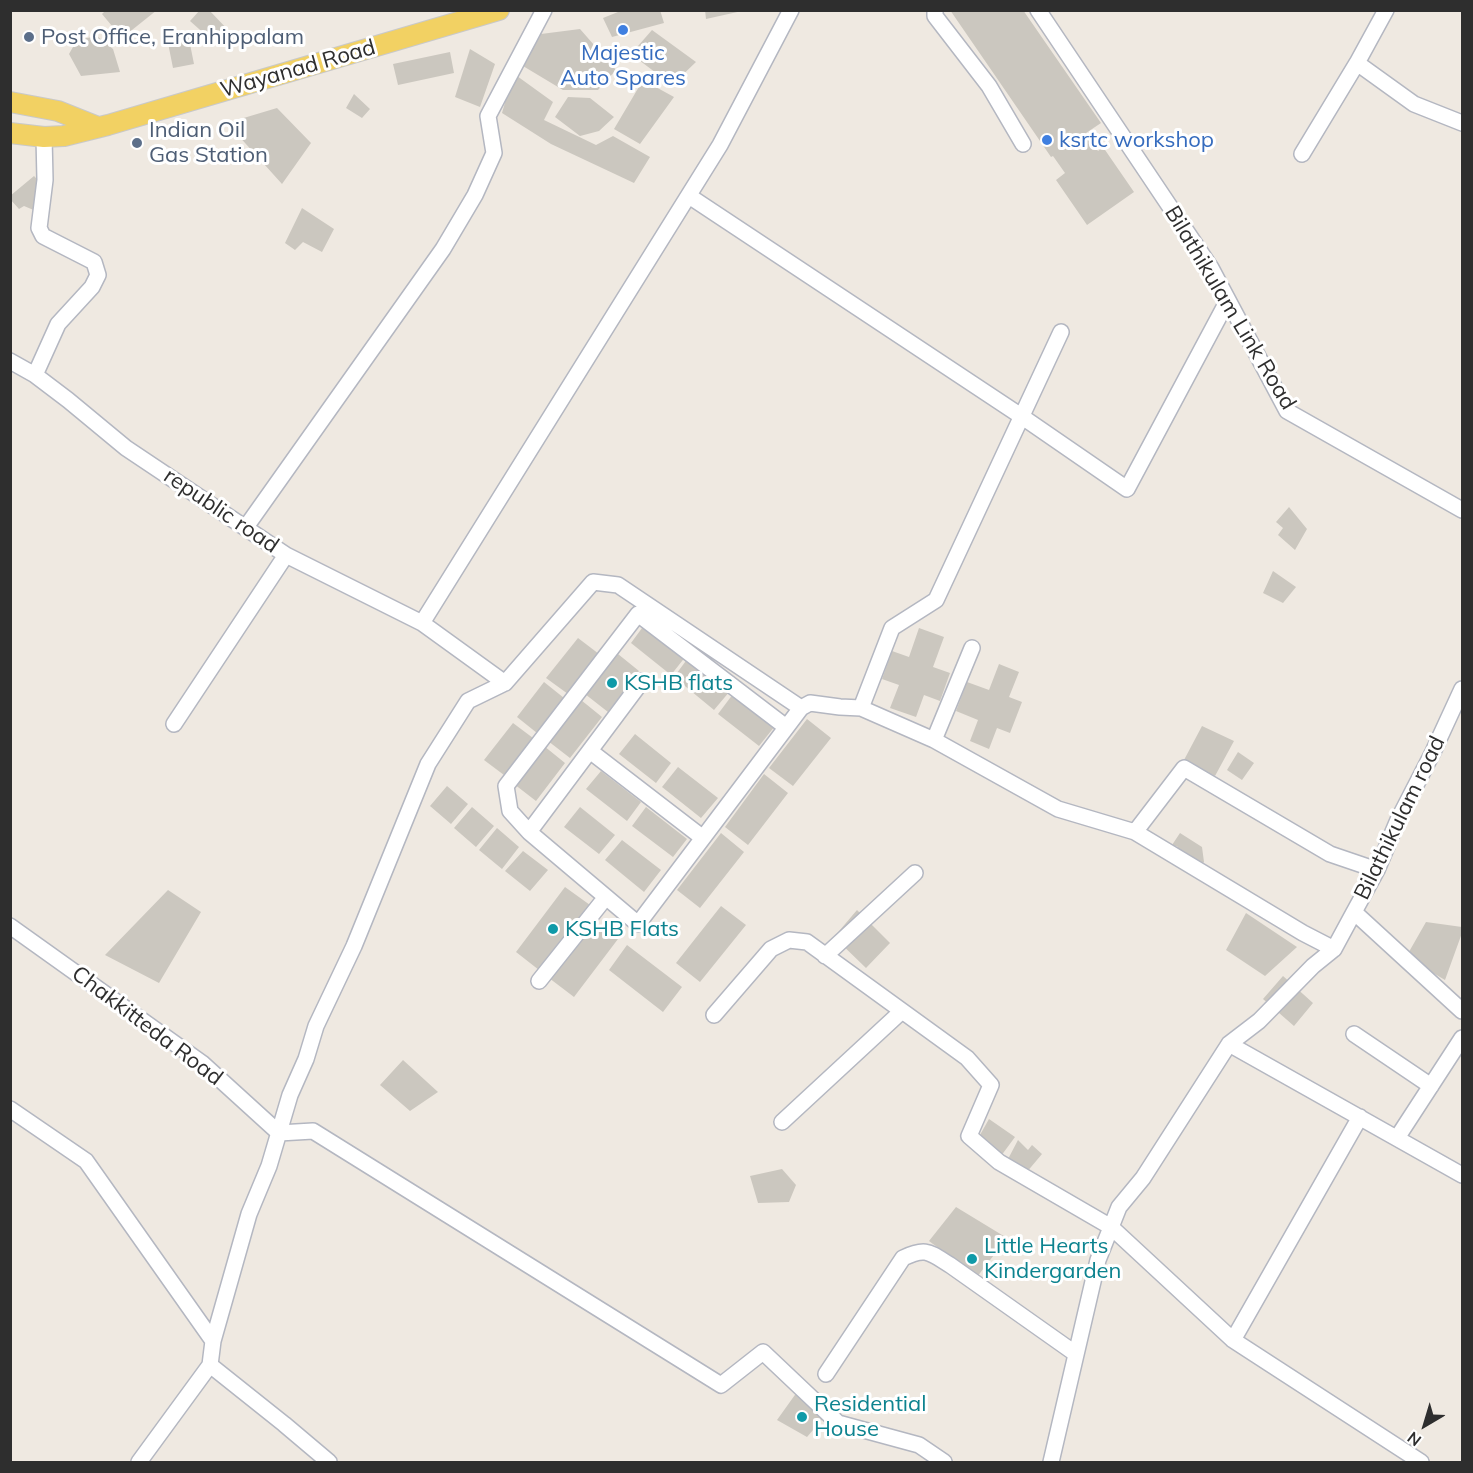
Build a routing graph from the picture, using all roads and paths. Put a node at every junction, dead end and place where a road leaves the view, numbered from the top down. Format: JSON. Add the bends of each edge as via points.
{"nodes":[{"id":1,"x":499,"y":10,"type":"edge"},
{"id":2,"x":544,"y":10,"type":"edge"},
{"id":3,"x":791,"y":10,"type":"edge"},
{"id":4,"x":935,"y":10,"type":"edge"},
{"id":5,"x":1038,"y":10,"type":"edge"},
{"id":6,"x":1386,"y":10,"type":"edge"},
{"id":7,"x":1357,"y":63,"type":"junction"},
{"id":8,"x":10,"y":102,"type":"edge"},
{"id":9,"x":1462,"y":123,"type":"edge"},
{"id":10,"x":98,"y":128,"type":"junction"},
{"id":11,"x":10,"y":133,"type":"edge"},
{"id":12,"x":44,"y":137,"type":"junction"},
{"id":13,"x":1023,"y":144,"type":"dead end"},
{"id":14,"x":1302,"y":154,"type":"dead end"},
{"id":15,"x":689,"y":196,"type":"junction"},
{"id":16,"x":1228,"y":300,"type":"junction"},
{"id":17,"x":1061,"y":332,"type":"dead end"},
{"id":18,"x":10,"y":361,"type":"edge"},
{"id":19,"x":35,"y":375,"type":"junction"},
{"id":20,"x":1021,"y":416,"type":"junction"},
{"id":21,"x":1462,"y":510,"type":"edge"},
{"id":22,"x":246,"y":527,"type":"junction"},
{"id":23,"x":286,"y":555,"type":"junction"},
{"id":24,"x":422,"y":622,"type":"junction"},
{"id":25,"x":972,"y":648,"type":"dead end"},
{"id":26,"x":642,"y":681,"type":"dead end"},
{"id":27,"x":506,"y":683,"type":"junction"},
{"id":28,"x":1462,"y":689,"type":"edge"},
{"id":29,"x":801,"y":708,"type":"junction"},
{"id":30,"x":861,"y":708,"type":"junction"},
{"id":31,"x":174,"y":724,"type":"dead end"},
{"id":32,"x":786,"y":727,"type":"junction"},
{"id":33,"x":934,"y":740,"type":"junction"},
{"id":34,"x":590,"y":751,"type":"junction"},
{"id":35,"x":529,"y":832,"type":"junction"},
{"id":36,"x":1135,"y":832,"type":"junction"},
{"id":37,"x":703,"y":838,"type":"junction"},
{"id":38,"x":1377,"y":870,"type":"junction"},
{"id":39,"x":915,"y":873,"type":"dead end"},
{"id":40,"x":606,"y":897,"type":"junction"},
{"id":41,"x":1354,"y":912,"type":"junction"},
{"id":42,"x":10,"y":926,"type":"edge"},
{"id":43,"x":1334,"y":949,"type":"junction"},
{"id":44,"x":825,"y":956,"type":"junction"},
{"id":45,"x":539,"y":981,"type":"dead end"},
{"id":46,"x":902,"y":1011,"type":"junction"},
{"id":47,"x":1462,"y":1011,"type":"edge"},
{"id":48,"x":714,"y":1015,"type":"dead end"},
{"id":49,"x":1354,"y":1034,"type":"dead end"},
{"id":50,"x":1462,"y":1038,"type":"edge"},
{"id":51,"x":1230,"y":1044,"type":"junction"},
{"id":52,"x":1431,"y":1086,"type":"junction"},
{"id":53,"x":10,"y":1109,"type":"edge"},
{"id":54,"x":1360,"y":1117,"type":"junction"},
{"id":55,"x":782,"y":1122,"type":"dead end"},
{"id":56,"x":279,"y":1133,"type":"junction"},
{"id":57,"x":1397,"y":1138,"type":"junction"},
{"id":58,"x":1462,"y":1175,"type":"edge"},
{"id":59,"x":1111,"y":1227,"type":"junction"},
{"id":60,"x":1233,"y":1340,"type":"junction"},
{"id":61,"x":213,"y":1341,"type":"junction"},
{"id":62,"x":1076,"y":1354,"type":"junction"},
{"id":63,"x":210,"y":1365,"type":"junction"},
{"id":64,"x":826,"y":1374,"type":"dead end"},
{"id":65,"x":139,"y":1462,"type":"edge"},
{"id":66,"x":329,"y":1462,"type":"edge"},
{"id":67,"x":944,"y":1462,"type":"edge"},
{"id":68,"x":1051,"y":1462,"type":"edge"},
{"id":69,"x":1422,"y":1462,"type":"edge"}],
"edges":[{"from":1,"to":10,"type":"main road","name":"Wayanad Road"},
{"from":2,"to":22,"type":"street","via":[[488,116],[494,153],[475,195],[443,249]]},
{"from":3,"to":15,"type":"street"},
{"from":4,"to":13,"type":"street","via":[[935,16],[989,86]]},
{"from":5,"to":16,"type":"street","name":"Bilathikulam Link Road"},
{"from":6,"to":7,"type":"street"},
{"from":7,"to":9,"type":"street","via":[[1414,104]]},
{"from":7,"to":14,"type":"street"},
{"from":8,"to":10,"type":"main road","via":[[58,111]]},
{"from":10,"to":12,"type":"main road","name":"Wayanad Road"},
{"from":11,"to":12,"type":"main road","name":"Wayanad Road"},
{"from":12,"to":19,"type":"street","via":[[45,180],[39,228],[43,236],[94,262],[98,275],[58,324]]},
{"from":15,"to":20,"type":"street"},
{"from":15,"to":24,"type":"street"},
{"from":16,"to":20,"type":"street","via":[[1127,489]]},
{"from":16,"to":21,"type":"street","name":"Bilathikulam Link Road","via":[[1287,411]]},
{"from":17,"to":20,"type":"street"},
{"from":18,"to":19,"type":"street","name":"republic road"},
{"from":19,"to":22,"type":"street","name":"republic road","via":[[126,448]]},
{"from":20,"to":30,"type":"street","via":[[936,600],[892,628]]},
{"from":22,"to":23,"type":"street","name":"republic road"},
{"from":23,"to":24,"type":"street","name":"republic road"},
{"from":23,"to":31,"type":"street"},
{"from":24,"to":27,"type":"street","name":"republic road"},
{"from":25,"to":33,"type":"street"},
{"from":26,"to":34,"type":"street"},
{"from":27,"to":29,"type":"street","via":[[593,582],[618,585]]},
{"from":27,"to":56,"type":"street","via":[[468,701],[428,764],[354,946],[316,1026]]},
{"from":28,"to":38,"type":"street","name":"Bilathikulam road"},
{"from":29,"to":30,"type":"street","via":[[820,703]]},
{"from":29,"to":32,"type":"street"},
{"from":30,"to":33,"type":"street"},
{"from":32,"to":35,"type":"street","via":[[638,614],[506,786],[510,811]]},
{"from":32,"to":37,"type":"street"},
{"from":33,"to":36,"type":"street","via":[[1058,809]]},
{"from":34,"to":35,"type":"street"},
{"from":34,"to":37,"type":"street"},
{"from":35,"to":40,"type":"street"},
{"from":36,"to":38,"type":"street","via":[[1184,768],[1330,854]]},
{"from":36,"to":43,"type":"street"},
{"from":37,"to":40,"type":"street","via":[[638,924]]},
{"from":38,"to":41,"type":"street","name":"Bilathikulam road"},
{"from":39,"to":44,"type":"street"},
{"from":40,"to":45,"type":"street"},
{"from":41,"to":43,"type":"street"},
{"from":41,"to":47,"type":"street","name":"Bilathikulam road"},
{"from":42,"to":56,"type":"street","name":"Chakkitteda Road","via":[[202,1063]]},
{"from":43,"to":51,"type":"street"},
{"from":44,"to":46,"type":"street"},
{"from":44,"to":48,"type":"street","via":[[807,942],[789,940],[771,949]]},
{"from":46,"to":55,"type":"street"},
{"from":46,"to":59,"type":"street","via":[[968,1058],[991,1085],[969,1136],[999,1162]]},
{"from":49,"to":52,"type":"street"},
{"from":50,"to":52,"type":"street"},
{"from":51,"to":54,"type":"street"},
{"from":51,"to":59,"type":"street","via":[[1143,1179],[1119,1207]]},
{"from":52,"to":57,"type":"street"},
{"from":53,"to":61,"type":"street","via":[[86,1161]]},
{"from":54,"to":57,"type":"street"},
{"from":54,"to":60,"type":"street"},
{"from":56,"to":61,"type":"street","via":[[249,1214]]},
{"from":56,"to":67,"type":"street","via":[[313,1131],[721,1385],[764,1352],[838,1422],[919,1445]]},
{"from":57,"to":58,"type":"street"},
{"from":59,"to":60,"type":"street"},
{"from":59,"to":62,"type":"street","via":[[1098,1260]]},
{"from":60,"to":69,"type":"street"},
{"from":61,"to":63,"type":"street"},
{"from":62,"to":64,"type":"street","via":[[950,1265],[918,1251],[903,1258]]},
{"from":62,"to":68,"type":"street"},
{"from":63,"to":65,"type":"street"},
{"from":63,"to":66,"type":"street"}]}
